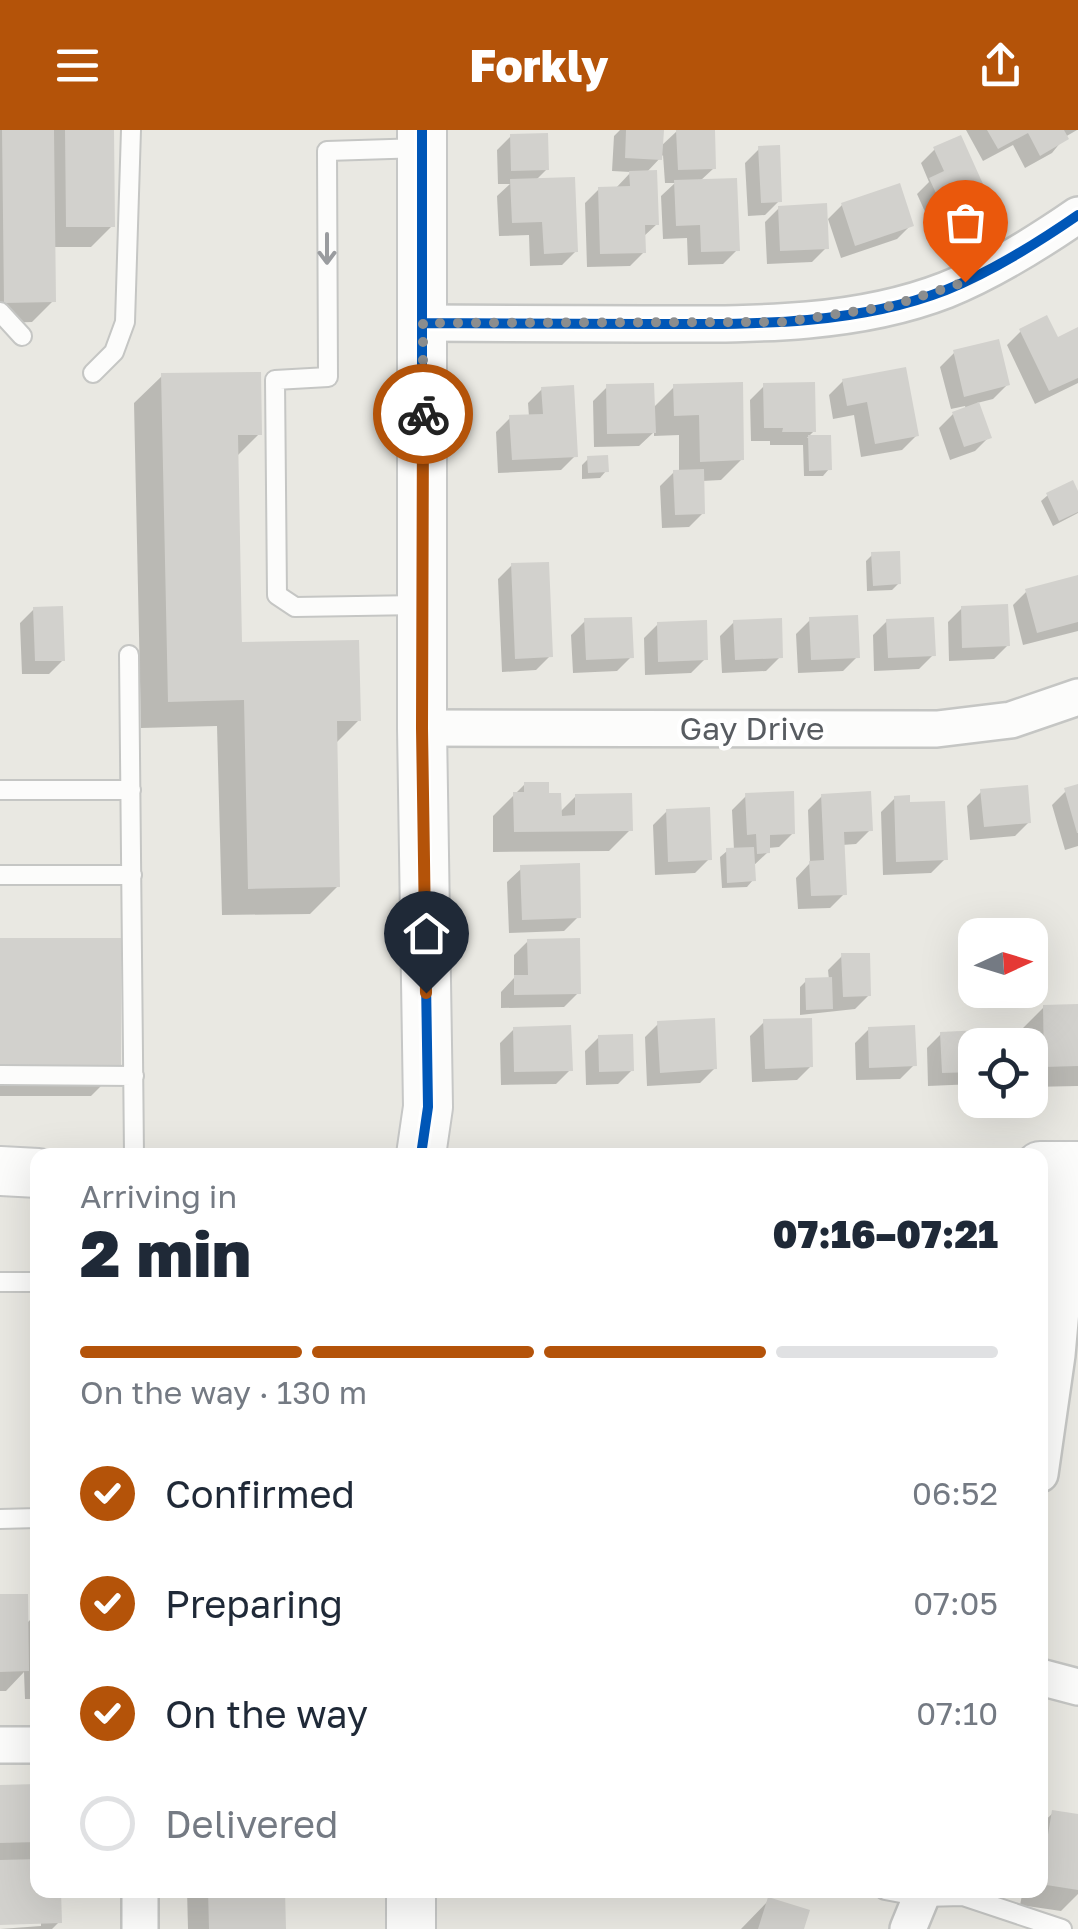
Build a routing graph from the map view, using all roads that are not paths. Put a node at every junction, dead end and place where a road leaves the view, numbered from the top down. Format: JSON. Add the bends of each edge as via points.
{"nodes":[{"id":1,"x":131,"y":130,"type":"edge"},
{"id":2,"x":422,"y":139,"type":"edge"},
{"id":3,"x":1078,"y":215,"type":"edge"},
{"id":4,"x":0,"y":312,"type":"edge"},
{"id":5,"x":423,"y":323,"type":"junction"},
{"id":6,"x":22,"y":336,"type":"dead end"},
{"id":7,"x":93,"y":372,"type":"dead end"},
{"id":8,"x":422,"y":604,"type":"junction"},
{"id":9,"x":129,"y":654,"type":"dead end"},
{"id":10,"x":1078,"y":697,"type":"edge"},
{"id":11,"x":422,"y":728,"type":"junction"},
{"id":12,"x":0,"y":790,"type":"edge"},
{"id":13,"x":131,"y":790,"type":"junction"},
{"id":14,"x":0,"y":875,"type":"edge"},
{"id":15,"x":132,"y":875,"type":"junction"},
{"id":16,"x":0,"y":1075,"type":"edge"},
{"id":17,"x":134,"y":1076,"type":"junction"},
{"id":18,"x":134,"y":1148,"type":"edge"},
{"id":19,"x":423,"y":1148,"type":"edge"},
{"id":20,"x":1061,"y":1166,"type":"edge"},
{"id":21,"x":0,"y":1172,"type":"edge"},
{"id":22,"x":30,"y":1173,"type":"edge"},
{"id":23,"x":0,"y":1282,"type":"edge"},
{"id":24,"x":30,"y":1282,"type":"edge"},
{"id":25,"x":1048,"y":1409,"type":"edge"},
{"id":26,"x":0,"y":1518,"type":"edge"},
{"id":27,"x":30,"y":1518,"type":"edge"},
{"id":28,"x":1048,"y":1679,"type":"edge"},
{"id":29,"x":1078,"y":1686,"type":"edge"},
{"id":30,"x":0,"y":1745,"type":"edge"},
{"id":31,"x":30,"y":1745,"type":"edge"},
{"id":32,"x":140,"y":1898,"type":"edge"},
{"id":33,"x":411,"y":1898,"type":"edge"},
{"id":34,"x":953,"y":1898,"type":"edge"},
{"id":35,"x":969,"y":1898,"type":"edge"},
{"id":36,"x":918,"y":1905,"type":"edge"},
{"id":37,"x":140,"y":1929,"type":"edge"},
{"id":38,"x":411,"y":1929,"type":"edge"},
{"id":39,"x":1062,"y":1929,"type":"edge"}],
"edges":[{"from":1,"to":7,"type":"lane","via":[[125,322],[114,352]]},
{"from":2,"to":5,"type":"street"},
{"from":2,"to":8,"type":"lane","one_way":true,"via":[[327,152],[328,377],[276,380],[277,595],[295,607]]},
{"from":3,"to":5,"type":"street","via":[[988,272],[942,292],[843,315],[721,324]]},
{"from":4,"to":6,"type":"lane"},
{"from":5,"to":8,"type":"street"},
{"from":8,"to":11,"type":"street"},
{"from":9,"to":13,"type":"lane"},
{"from":10,"to":11,"type":"street","name":"Gay Drive","via":[[1011,720],[937,730]]},
{"from":11,"to":19,"type":"street","via":[[428,1107]]},
{"from":12,"to":13,"type":"lane"},
{"from":13,"to":15,"type":"lane"},
{"from":14,"to":15,"type":"lane"},
{"from":15,"to":17,"type":"lane"},
{"from":16,"to":17,"type":"lane"},
{"from":17,"to":18,"type":"lane"},
{"from":20,"to":25,"type":"street","via":[[1063,1288]]},
{"from":21,"to":22,"type":"street"},
{"from":23,"to":24,"type":"lane"},
{"from":26,"to":27,"type":"lane"},
{"from":28,"to":29,"type":"street"},
{"from":30,"to":31,"type":"street"},
{"from":32,"to":37,"type":"street"},
{"from":33,"to":38,"type":"street"},
{"from":34,"to":36,"type":"lane"},
{"from":35,"to":39,"type":"lane"}]}
